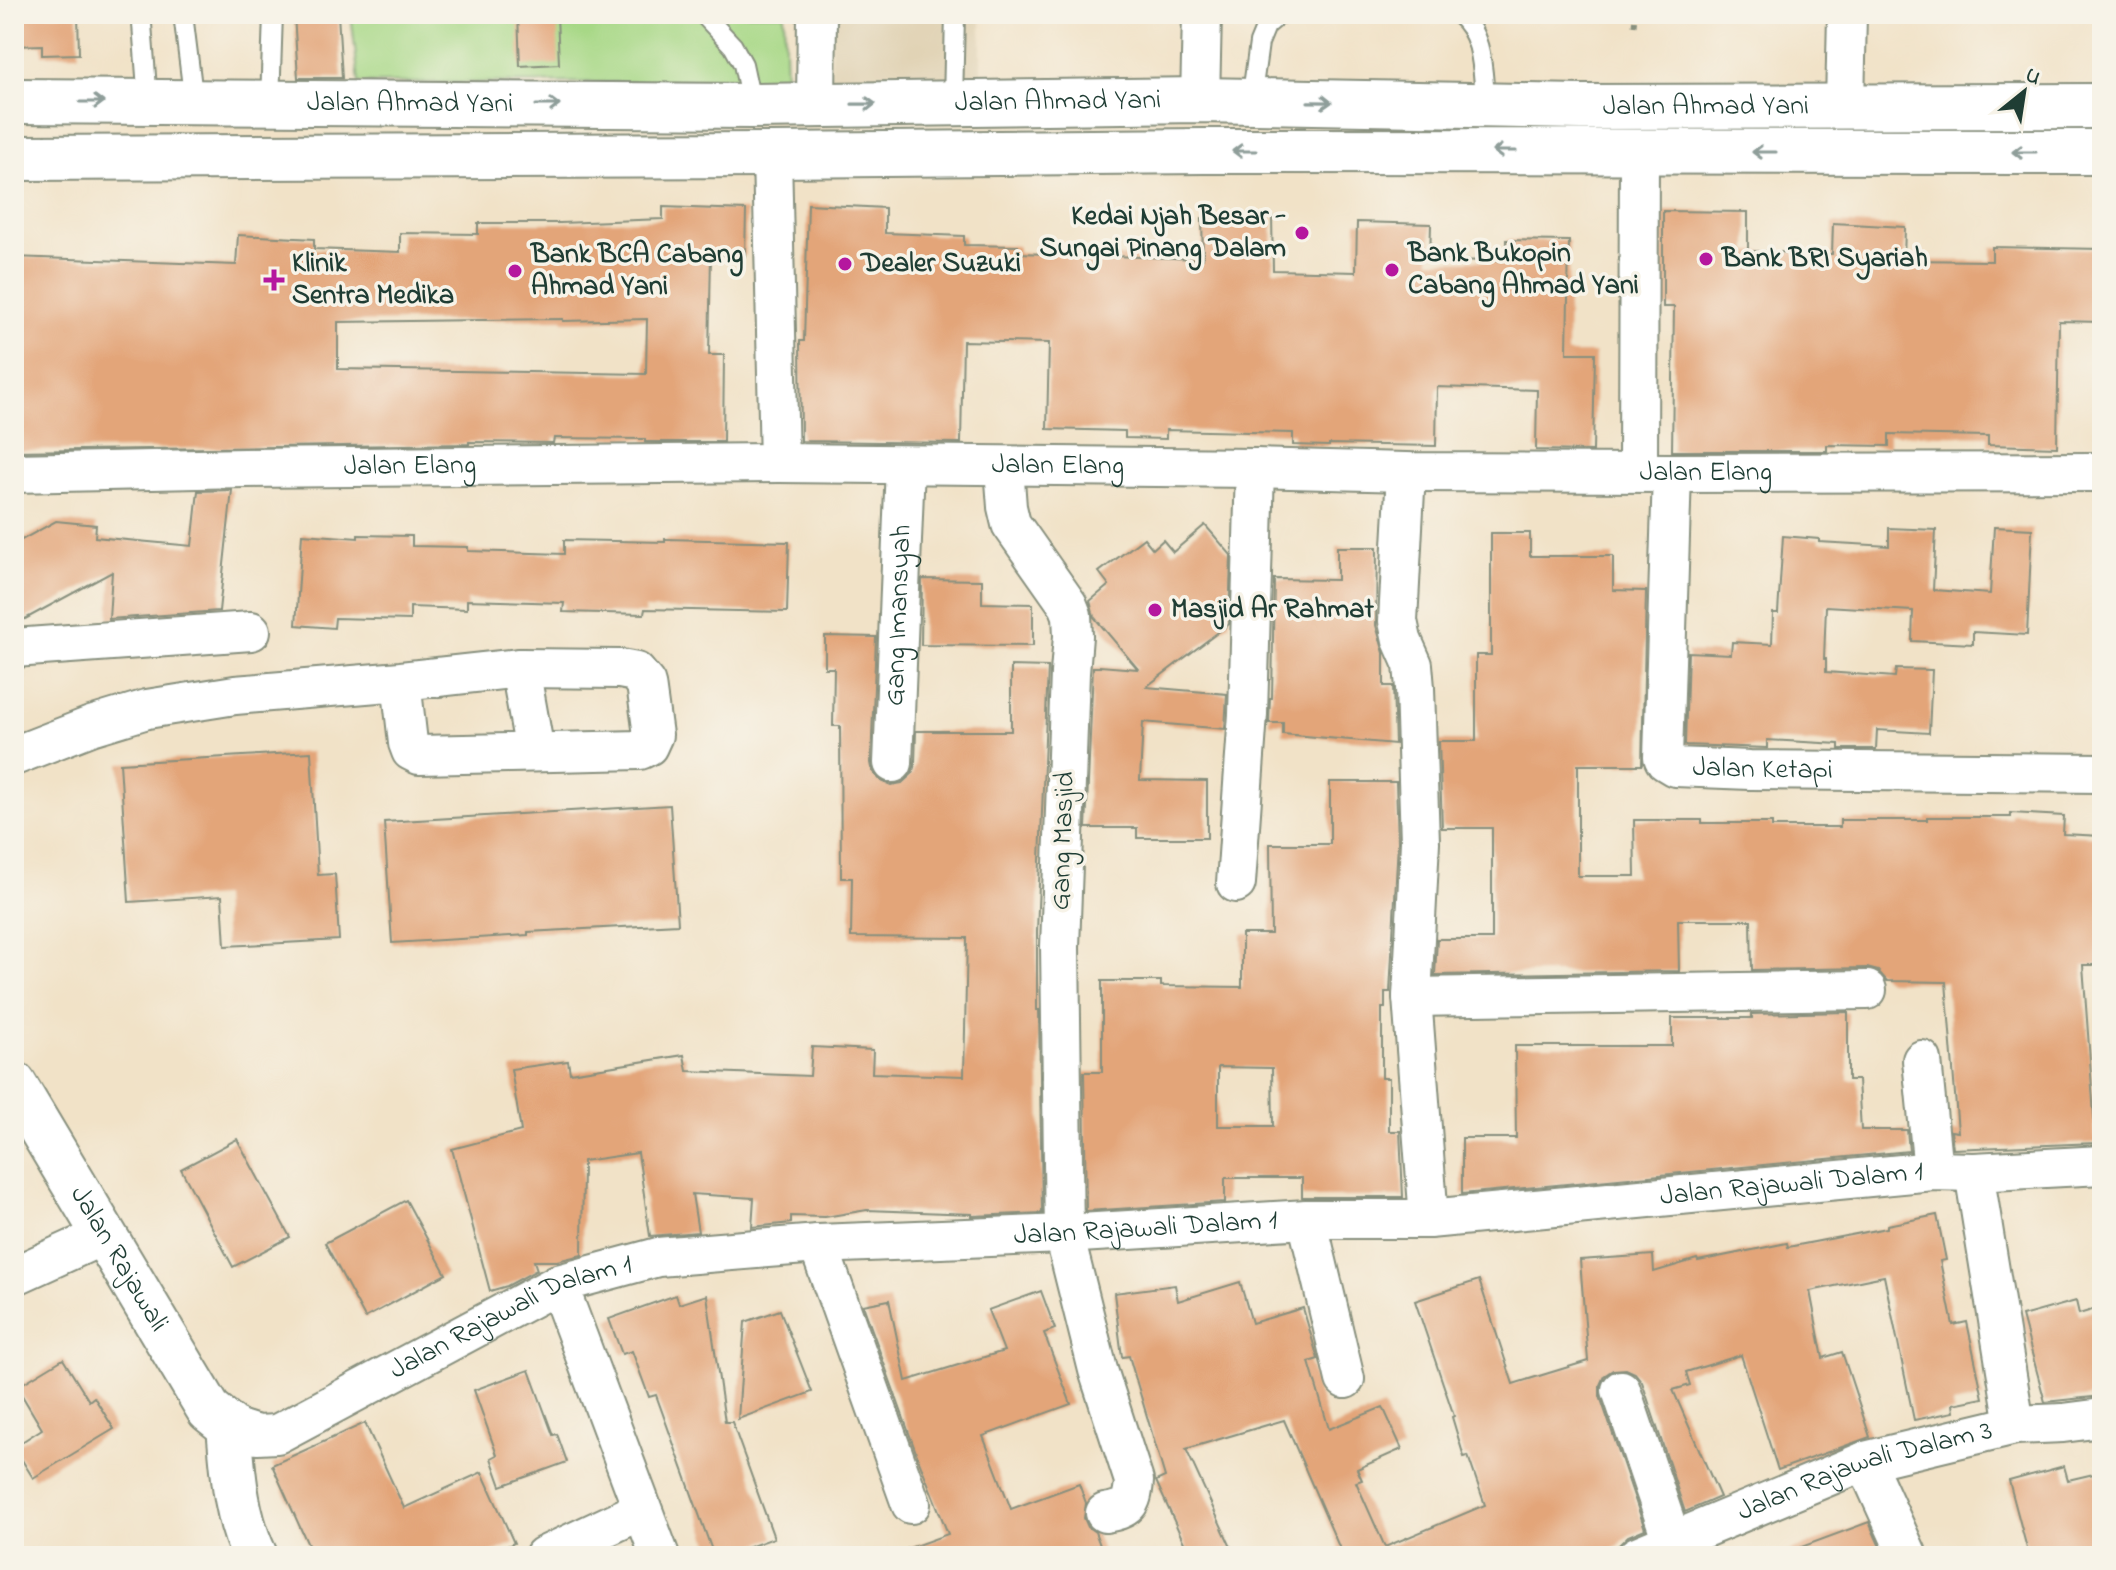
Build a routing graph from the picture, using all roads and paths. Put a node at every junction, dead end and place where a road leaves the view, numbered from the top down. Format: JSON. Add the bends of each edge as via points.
{"nodes":[{"id":1,"x":183,"y":14,"type":"edge"},
{"id":2,"x":273,"y":14,"type":"edge"},
{"id":3,"x":703,"y":14,"type":"edge"},
{"id":4,"x":817,"y":14,"type":"edge"},
{"id":5,"x":955,"y":14,"type":"edge"},
{"id":6,"x":1202,"y":14,"type":"edge"},
{"id":7,"x":1280,"y":14,"type":"edge"},
{"id":8,"x":1458,"y":14,"type":"edge"},
{"id":9,"x":1635,"y":14,"type":"edge"},
{"id":10,"x":1847,"y":14,"type":"edge"},
{"id":11,"x":142,"y":24,"type":"dead end"},
{"id":12,"x":1634,"y":26,"type":"dead end"},
{"id":13,"x":1200,"y":100,"type":"junction"},
{"id":14,"x":14,"y":101,"type":"edge"},
{"id":15,"x":1251,"y":101,"type":"junction"},
{"id":16,"x":148,"y":102,"type":"junction"},
{"id":17,"x":194,"y":103,"type":"junction"},
{"id":18,"x":270,"y":103,"type":"junction"},
{"id":19,"x":953,"y":103,"type":"junction"},
{"id":20,"x":816,"y":105,"type":"junction"},
{"id":21,"x":1845,"y":105,"type":"junction"},
{"id":22,"x":752,"y":106,"type":"junction"},
{"id":23,"x":1486,"y":106,"type":"junction"},
{"id":24,"x":2102,"y":106,"type":"edge"},
{"id":25,"x":1639,"y":151,"type":"junction"},
{"id":26,"x":2102,"y":152,"type":"edge"},
{"id":27,"x":772,"y":155,"type":"junction"},
{"id":28,"x":14,"y":158,"type":"edge"},
{"id":29,"x":779,"y":463,"type":"junction"},
{"id":30,"x":905,"y":466,"type":"junction"},
{"id":31,"x":1004,"y":467,"type":"junction"},
{"id":32,"x":1255,"y":468,"type":"junction"},
{"id":33,"x":1406,"y":472,"type":"junction"},
{"id":34,"x":2102,"y":472,"type":"edge"},
{"id":35,"x":14,"y":473,"type":"edge"},
{"id":36,"x":1655,"y":473,"type":"junction"},
{"id":37,"x":251,"y":631,"type":"dead end"},
{"id":38,"x":14,"y":648,"type":"edge"},
{"id":39,"x":520,"y":668,"type":"junction"},
{"id":40,"x":401,"y":681,"type":"junction"},
{"id":41,"x":535,"y":752,"type":"junction"},
{"id":42,"x":14,"y":756,"type":"edge"},
{"id":43,"x":893,"y":763,"type":"dead end"},
{"id":44,"x":2102,"y":773,"type":"edge"},
{"id":45,"x":1236,"y":883,"type":"dead end"},
{"id":46,"x":1867,"y":990,"type":"dead end"},
{"id":47,"x":1412,"y":997,"type":"junction"},
{"id":48,"x":1922,"y":1060,"type":"dead end"},
{"id":49,"x":14,"y":1084,"type":"edge"},
{"id":50,"x":2102,"y":1165,"type":"edge"},
{"id":51,"x":1933,"y":1171,"type":"junction"},
{"id":52,"x":1974,"y":1172,"type":"junction"},
{"id":53,"x":1307,"y":1219,"type":"junction"},
{"id":54,"x":1429,"y":1219,"type":"junction"},
{"id":55,"x":1064,"y":1234,"type":"junction"},
{"id":56,"x":104,"y":1235,"type":"junction"},
{"id":57,"x":818,"y":1244,"type":"junction"},
{"id":58,"x":14,"y":1276,"type":"edge"},
{"id":59,"x":558,"y":1284,"type":"junction"},
{"id":60,"x":1345,"y":1379,"type":"dead end"},
{"id":61,"x":1621,"y":1390,"type":"dead end"},
{"id":62,"x":2102,"y":1418,"type":"edge"},
{"id":63,"x":2015,"y":1425,"type":"junction"},
{"id":64,"x":229,"y":1426,"type":"junction"},
{"id":65,"x":1865,"y":1461,"type":"junction"},
{"id":66,"x":911,"y":1504,"type":"dead end"},
{"id":67,"x":642,"y":1510,"type":"junction"},
{"id":68,"x":1105,"y":1513,"type":"dead end"},
{"id":69,"x":1672,"y":1541,"type":"junction"},
{"id":70,"x":255,"y":1556,"type":"edge"},
{"id":71,"x":544,"y":1556,"type":"edge"},
{"id":72,"x":660,"y":1556,"type":"edge"},
{"id":73,"x":1637,"y":1556,"type":"edge"},
{"id":74,"x":1908,"y":1556,"type":"edge"}],
"edges":[{"from":1,"to":17,"type":"lane"},
{"from":2,"to":18,"type":"lane"},
{"from":3,"to":22,"type":"lane","via":[[743,64]]},
{"from":4,"to":20,"type":"street"},
{"from":5,"to":19,"type":"lane"},
{"from":6,"to":13,"type":"street"},
{"from":7,"to":15,"type":"lane","via":[[1266,26],[1259,43]]},
{"from":8,"to":23,"type":"lane","via":[[1479,41]]},
{"from":9,"to":12,"type":"path"},
{"from":10,"to":21,"type":"street"},
{"from":11,"to":16,"type":"lane"},
{"from":13,"to":15,"type":"main road","name":"Jalan Ahmad Yani"},
{"from":13,"to":19,"type":"main road","name":"Jalan Ahmad Yani"},
{"from":14,"to":16,"type":"main road","name":"Jalan Ahmad Yani","one_way":true},
{"from":15,"to":23,"type":"main road","name":"Jalan Ahmad Yani","one_way":true},
{"from":16,"to":17,"type":"main road","name":"Jalan Ahmad Yani"},
{"from":17,"to":18,"type":"main road","name":"Jalan Ahmad Yani"},
{"from":18,"to":22,"type":"main road","name":"Jalan Ahmad Yani","one_way":true},
{"from":20,"to":19,"type":"main road","name":"Jalan Ahmad Yani","one_way":true},
{"from":20,"to":22,"type":"main road","name":"Jalan Ahmad Yani"},
{"from":21,"to":23,"type":"main road","name":"Jalan Ahmad Yani"},
{"from":21,"to":24,"type":"main road","name":"Jalan Ahmad Yani"},
{"from":26,"to":25,"type":"main road","name":"Jalan Ahmad Yani","one_way":true},
{"from":25,"to":27,"type":"main road","name":"Jalan Ahmad Yani","one_way":true},
{"from":25,"to":36,"type":"street"},
{"from":27,"to":28,"type":"main road","name":"Jalan Ahmad Yani"},
{"from":27,"to":29,"type":"street"},
{"from":29,"to":30,"type":"street","name":"Jalan Elang"},
{"from":29,"to":35,"type":"street","name":"Jalan Elang"},
{"from":30,"to":31,"type":"street","name":"Jalan Elang"},
{"from":30,"to":43,"type":"street","name":"Gang Imansyah"},
{"from":31,"to":32,"type":"street","name":"Jalan Elang"},
{"from":31,"to":55,"type":"street","name":"Gang Masjid","via":[[1011,524],[1072,615],[1060,947]]},
{"from":32,"to":33,"type":"street","name":"Jalan Elang"},
{"from":32,"to":45,"type":"street","via":[[1248,714]]},
{"from":33,"to":36,"type":"street","name":"Jalan Elang"},
{"from":33,"to":47,"type":"street","via":[[1398,621],[1413,665],[1420,842]]},
{"from":34,"to":36,"type":"street","name":"Jalan Elang"},
{"from":36,"to":44,"type":"street","name":"Jalan Ketapi","via":[[1663,757],[1668,764],[1750,770]]},
{"from":37,"to":38,"type":"street"},
{"from":39,"to":40,"type":"street"},
{"from":39,"to":41,"type":"street"},
{"from":39,"to":41,"type":"street","via":[[628,670],[646,684],[653,735],[645,748]]},
{"from":40,"to":41,"type":"street","via":[[408,743],[414,753]]},
{"from":40,"to":42,"type":"street","via":[[235,695],[147,709]]},
{"from":46,"to":47,"type":"street"},
{"from":47,"to":54,"type":"street"},
{"from":48,"to":51,"type":"street"},
{"from":49,"to":56,"type":"main road","name":"Jalan Rajawali"},
{"from":50,"to":52,"type":"street","name":"Jalan Rajawali Dalam 1"},
{"from":51,"to":52,"type":"street","name":"Jalan Rajawali Dalam 1"},
{"from":51,"to":54,"type":"street","name":"Jalan Rajawali Dalam 1"},
{"from":52,"to":63,"type":"street"},
{"from":53,"to":54,"type":"street","name":"Jalan Rajawali Dalam 1"},
{"from":53,"to":55,"type":"street","name":"Jalan Rajawali Dalam 1"},
{"from":53,"to":60,"type":"street"},
{"from":55,"to":57,"type":"street","name":"Jalan Rajawali Dalam 1"},
{"from":55,"to":68,"type":"street","name":"Gang Masjid","via":[[1098,1370],[1134,1481],[1126,1507]]},
{"from":56,"to":58,"type":"street"},
{"from":56,"to":64,"type":"main road","name":"Jalan Rajawali","via":[[209,1410]]},
{"from":57,"to":59,"type":"street","name":"Jalan Rajawali Dalam 1","via":[[658,1257]]},
{"from":57,"to":66,"type":"street"},
{"from":59,"to":64,"type":"street","name":"Jalan Rajawali Dalam 1","via":[[277,1434],[257,1435]]},
{"from":59,"to":67,"type":"street"},
{"from":61,"to":69,"type":"street"},
{"from":62,"to":63,"type":"street","name":"Jalan Rajawali Dalam 3"},
{"from":63,"to":65,"type":"street","name":"Jalan Rajawali Dalam 3"},
{"from":64,"to":70,"type":"main road","via":[[236,1500]]},
{"from":65,"to":69,"type":"street","name":"Jalan Rajawali Dalam 3"},
{"from":65,"to":74,"type":"street"},
{"from":67,"to":71,"type":"street"},
{"from":67,"to":72,"type":"street"},
{"from":69,"to":73,"type":"street","name":"Jalan Rajawali Dalam 3"}]}
